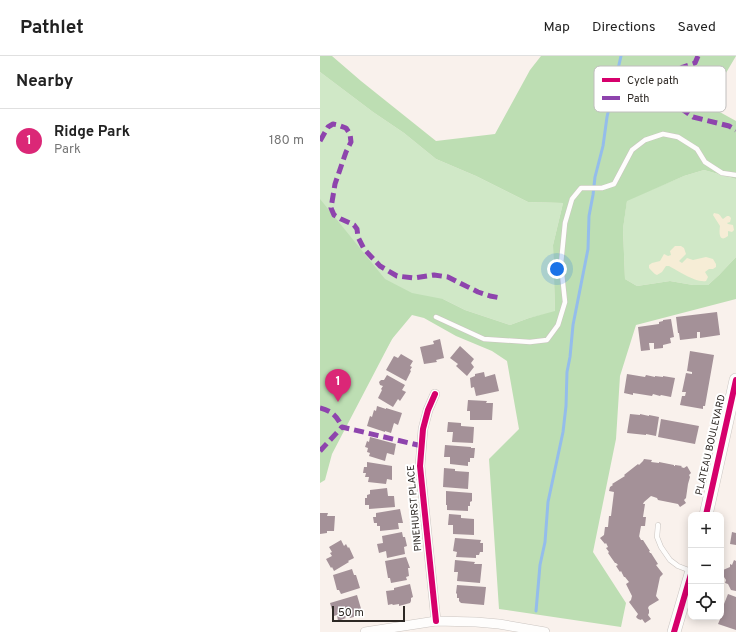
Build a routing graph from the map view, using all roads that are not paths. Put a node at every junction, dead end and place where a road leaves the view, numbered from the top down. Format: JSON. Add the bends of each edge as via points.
{"nodes":[{"id":1,"x":736,"y":175,"type":"edge"},
{"id":2,"x":436,"y":317,"type":"dead end"},
{"id":3,"x":736,"y":380,"type":"edge"},
{"id":4,"x":435,"y":394,"type":"dead end"},
{"id":5,"x":707,"y":512,"type":"edge"},
{"id":6,"x":658,"y":525,"type":"dead end"},
{"id":7,"x":688,"y":569,"type":"edge"},
{"id":8,"x":688,"y":584,"type":"edge"},
{"id":9,"x":436,"y":621,"type":"junction"},
{"id":10,"x":365,"y":632,"type":"edge"},
{"id":11,"x":545,"y":632,"type":"edge"},
{"id":12,"x":674,"y":632,"type":"edge"}],
"edges":[{"from":1,"to":2,"type":"lane","via":[[722,173],[705,162],[697,149],[678,137],[663,134],[645,140],[632,150],[614,184],[600,188],[581,188],[572,199],[565,223],[561,264],[565,302],[558,325],[547,340],[530,342],[484,338]]},
{"from":3,"to":5,"type":"street","name":"PLATEAU BOULEVARD"},
{"from":4,"to":9,"type":"street","name":"PINEHURST PLACE","via":[[423,429],[420,466]]},
{"from":6,"to":7,"type":"lane","via":[[657,537],[661,547],[670,560]]},
{"from":8,"to":12,"type":"street"},
{"from":9,"to":10,"type":"street"},
{"from":9,"to":11,"type":"street","via":[[499,624]]}]}
